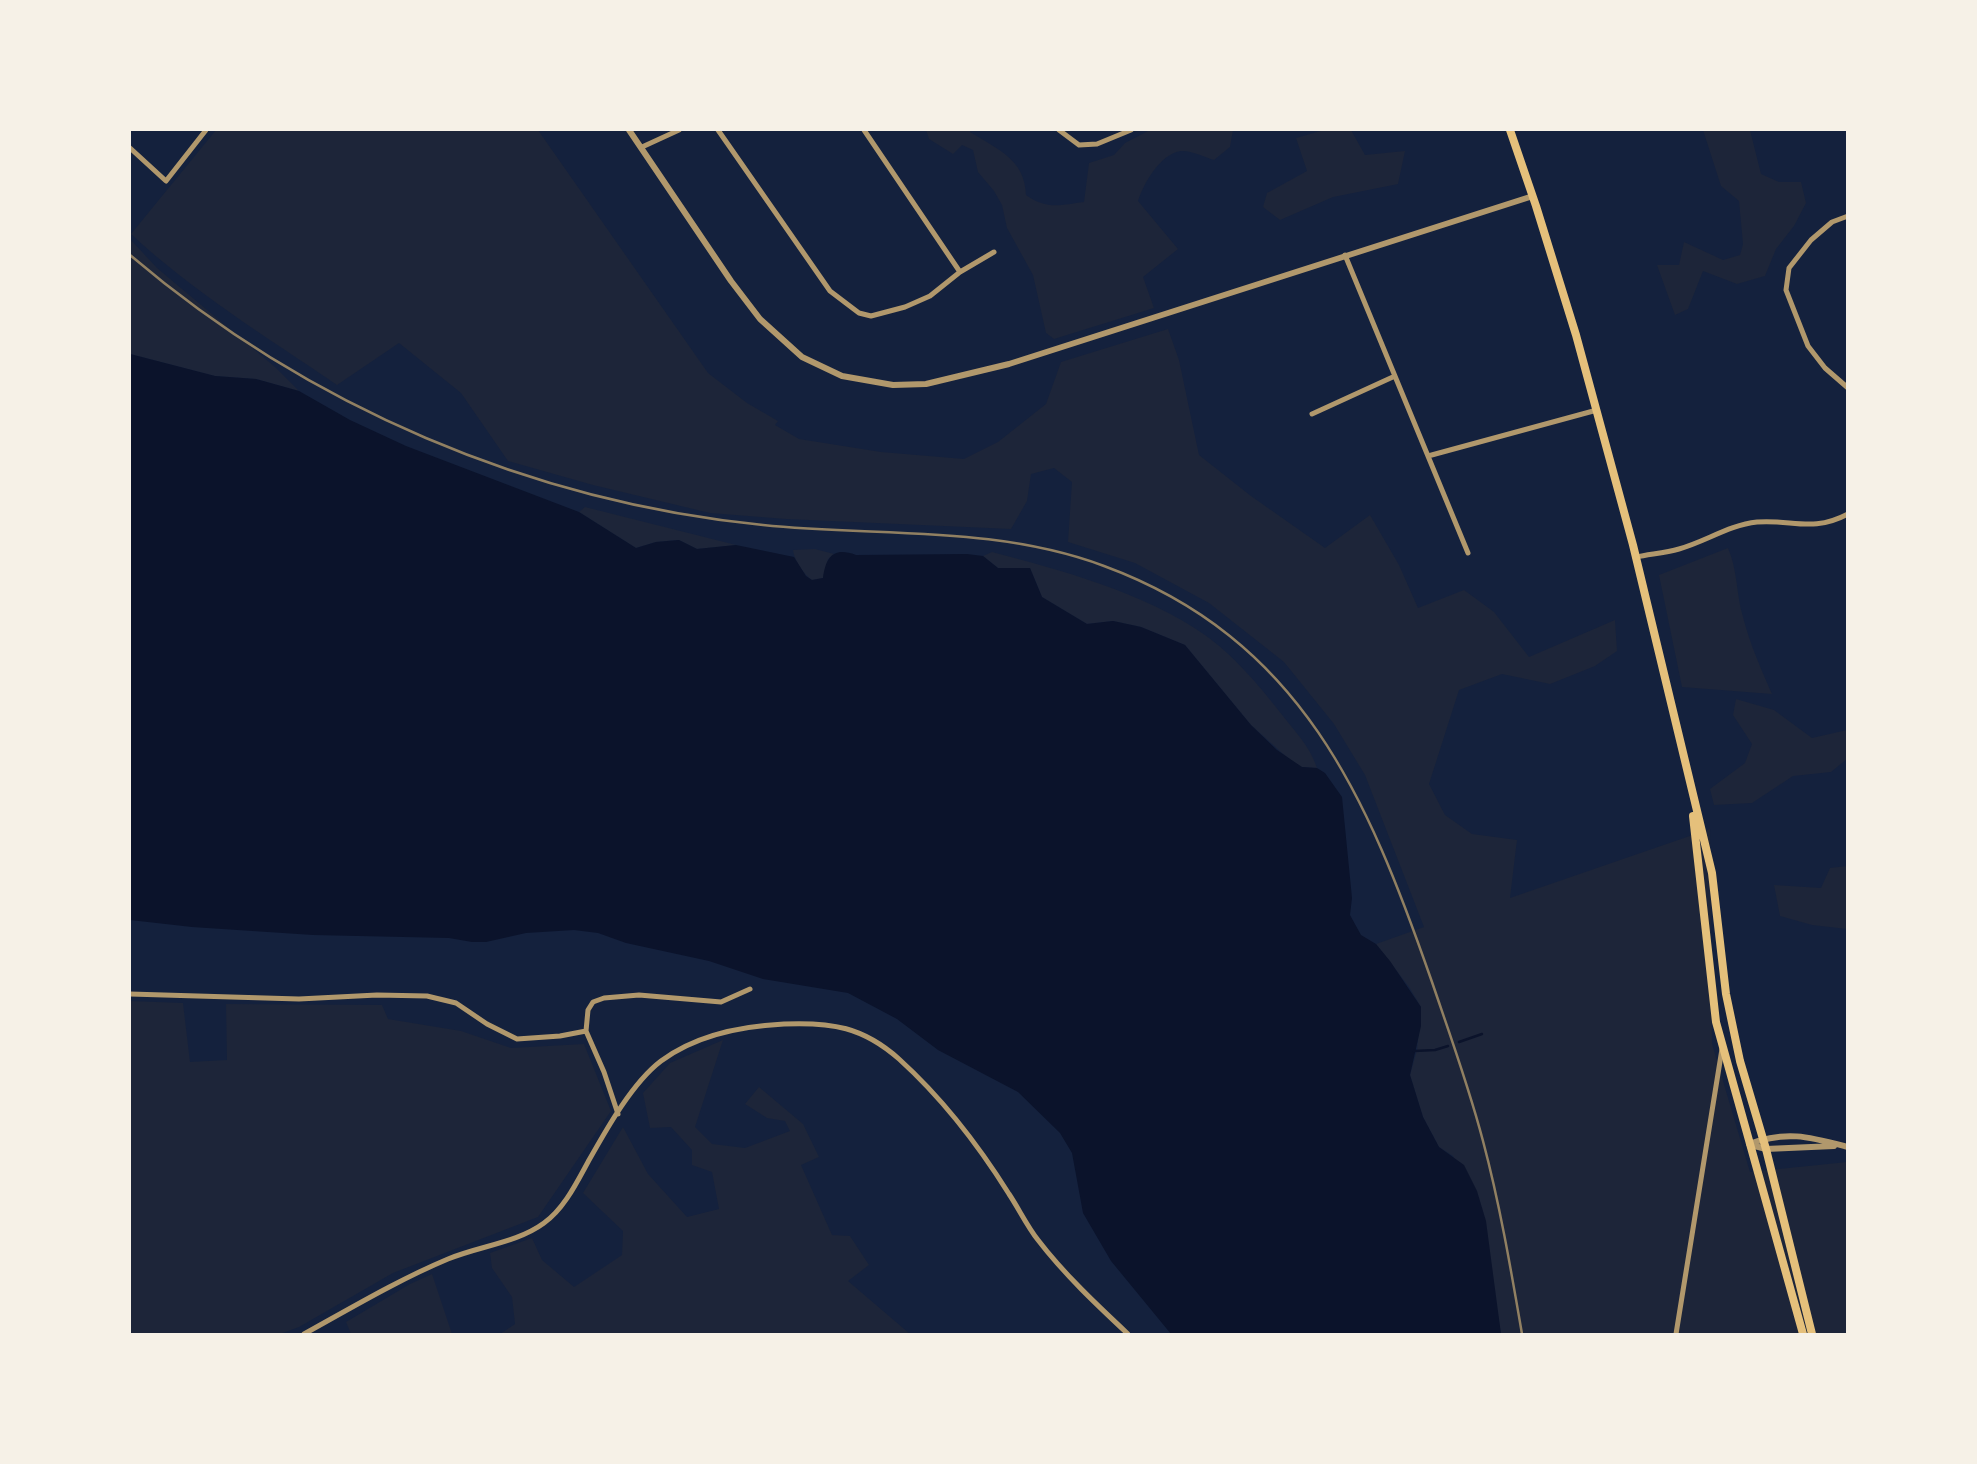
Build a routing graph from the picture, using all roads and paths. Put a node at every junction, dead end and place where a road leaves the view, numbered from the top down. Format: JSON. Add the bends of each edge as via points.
{"nodes":[{"id":1,"x":206,"y":130,"type":"edge"},
{"id":2,"x":629,"y":130,"type":"edge"},
{"id":3,"x":679,"y":130,"type":"edge"},
{"id":4,"x":718,"y":130,"type":"edge"},
{"id":5,"x":864,"y":130,"type":"edge"},
{"id":6,"x":1059,"y":130,"type":"edge"},
{"id":7,"x":1131,"y":130,"type":"edge"},
{"id":8,"x":1510,"y":130,"type":"edge"},
{"id":9,"x":642,"y":147,"type":"junction"},
{"id":10,"x":130,"y":148,"type":"edge"},
{"id":11,"x":1533,"y":196,"type":"junction"},
{"id":12,"x":1847,"y":216,"type":"edge"},
{"id":13,"x":994,"y":252,"type":"dead end"},
{"id":14,"x":1345,"y":255,"type":"junction"},
{"id":15,"x":961,"y":272,"type":"junction"},
{"id":16,"x":1395,"y":376,"type":"junction"},
{"id":17,"x":1847,"y":388,"type":"edge"},
{"id":18,"x":1597,"y":410,"type":"junction"},
{"id":19,"x":1312,"y":415,"type":"dead end"},
{"id":20,"x":1428,"y":456,"type":"junction"},
{"id":21,"x":1847,"y":514,"type":"edge"},
{"id":22,"x":1468,"y":553,"type":"dead end"},
{"id":23,"x":1636,"y":557,"type":"junction"},
{"id":24,"x":1691,"y":793,"type":"junction"},
{"id":25,"x":750,"y":989,"type":"dead end"},
{"id":26,"x":130,"y":994,"type":"edge"},
{"id":27,"x":586,"y":1031,"type":"junction"},
{"id":28,"x":1722,"y":1046,"type":"junction"},
{"id":29,"x":618,"y":1114,"type":"junction"},
{"id":30,"x":1762,"y":1139,"type":"junction"},
{"id":31,"x":1749,"y":1144,"type":"junction"},
{"id":32,"x":1847,"y":1147,"type":"edge"},
{"id":33,"x":1766,"y":1149,"type":"junction"},
{"id":34,"x":304,"y":1335,"type":"edge"},
{"id":35,"x":1128,"y":1335,"type":"edge"},
{"id":36,"x":1676,"y":1335,"type":"edge"},
{"id":37,"x":1803,"y":1335,"type":"edge"},
{"id":38,"x":1812,"y":1335,"type":"edge"}],
"edges":[{"from":1,"to":10,"type":"street","via":[[166,181]]},
{"from":2,"to":9,"type":"street"},
{"from":3,"to":9,"type":"street"},
{"from":4,"to":15,"type":"street","via":[[830,291],[859,313],[871,316],[905,307],[930,296]]},
{"from":5,"to":15,"type":"street"},
{"from":6,"to":7,"type":"street","via":[[1079,145],[1097,144]]},
{"from":8,"to":11,"type":"main road"},
{"from":9,"to":14,"type":"street","via":[[760,318],[802,357],[842,376],[893,385],[926,384],[1009,364]]},
{"from":11,"to":14,"type":"street"},
{"from":11,"to":18,"type":"main road"},
{"from":12,"to":17,"type":"street","via":[[1811,240],[1788,268],[1786,290],[1808,346]]},
{"from":13,"to":15,"type":"street"},
{"from":14,"to":16,"type":"street"},
{"from":16,"to":19,"type":"street"},
{"from":16,"to":20,"type":"street"},
{"from":18,"to":20,"type":"street"},
{"from":18,"to":23,"type":"main road"},
{"from":20,"to":22,"type":"street"},
{"from":21,"to":23,"type":"street","via":[[1811,526],[1759,522],[1736,526],[1678,549]]},
{"from":23,"to":24,"type":"main road"},
{"from":24,"to":28,"type":"main road","via":[[1711,990]]},
{"from":24,"to":30,"type":"main road","via":[[1712,873],[1731,1020]]},
{"from":25,"to":27,"type":"street","via":[[721,1002],[639,995],[604,998],[588,1010]]},
{"from":26,"to":27,"type":"street","via":[[299,999],[427,996],[456,1003],[517,1039]]},
{"from":27,"to":29,"type":"street"},
{"from":28,"to":31,"type":"main road"},
{"from":28,"to":36,"type":"street"},
{"from":29,"to":34,"type":"street","via":[[573,1190],[546,1222],[524,1235],[415,1274]]},
{"from":29,"to":35,"type":"street","via":[[660,1061],[692,1043],[726,1031],[772,1025],[848,1027],[900,1059],[936,1097],[976,1146],[1037,1239]]},
{"from":30,"to":31,"type":"street"},
{"from":30,"to":32,"type":"street","via":[[1805,1135]]},
{"from":30,"to":33,"type":"main road"},
{"from":31,"to":33,"type":"street"},
{"from":31,"to":37,"type":"main road"},
{"from":32,"to":33,"type":"street"},
{"from":33,"to":38,"type":"main road"}]}
